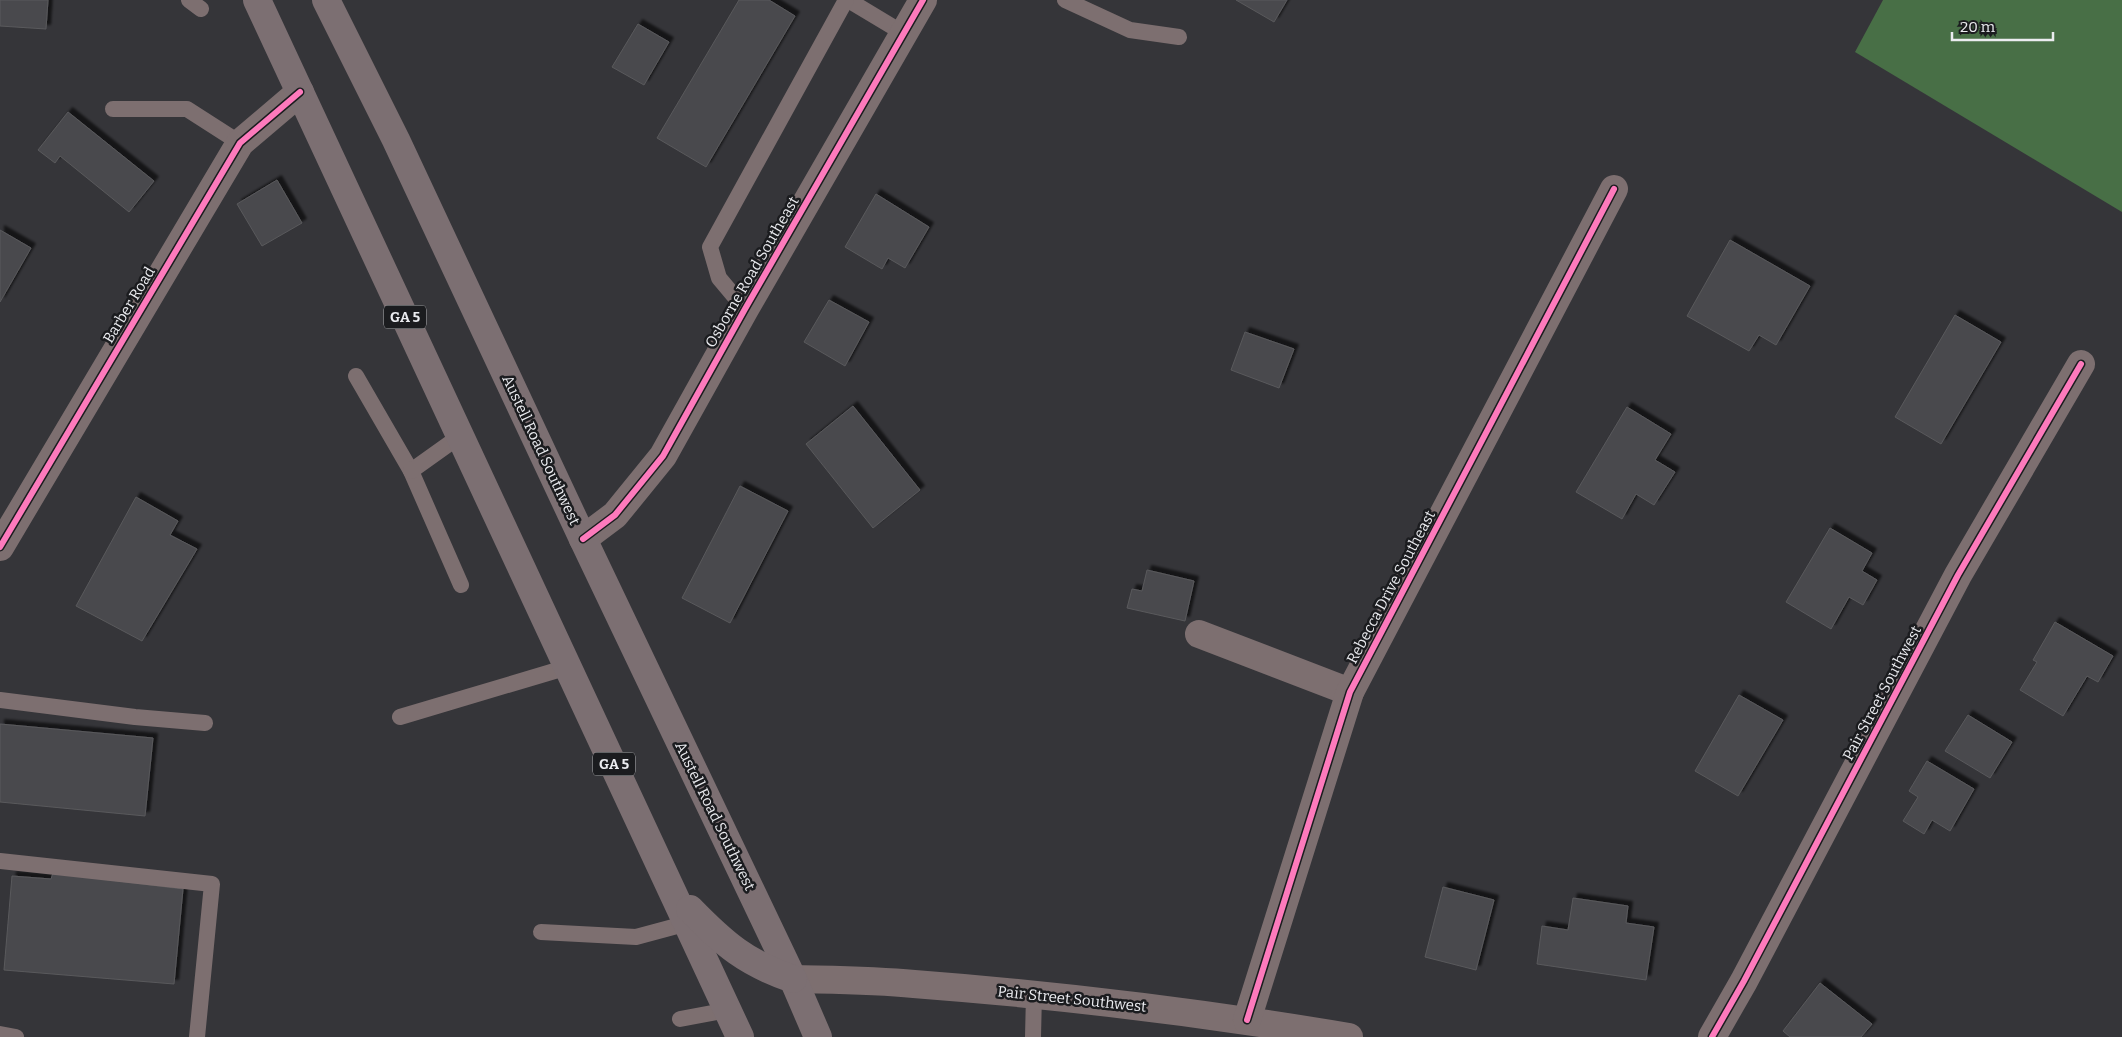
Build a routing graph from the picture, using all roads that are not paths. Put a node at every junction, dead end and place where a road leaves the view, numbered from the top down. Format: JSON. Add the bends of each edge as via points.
{"nodes":[{"id":1,"x":256,"y":0,"type":"edge"},
{"id":2,"x":326,"y":0,"type":"edge"},
{"id":3,"x":847,"y":0,"type":"edge"},
{"id":4,"x":923,"y":0,"type":"edge"},
{"id":5,"x":1065,"y":0,"type":"edge"},
{"id":6,"x":903,"y":33,"type":"junction"},
{"id":7,"x":1179,"y":37,"type":"dead end"},
{"id":8,"x":300,"y":92,"type":"junction"},
{"id":9,"x":113,"y":109,"type":"dead end"},
{"id":10,"x":240,"y":144,"type":"junction"},
{"id":11,"x":1614,"y":189,"type":"dead end"},
{"id":12,"x":745,"y":309,"type":"junction"},
{"id":13,"x":2082,"y":364,"type":"dead end"},
{"id":14,"x":356,"y":376,"type":"dead end"},
{"id":15,"x":460,"y":436,"type":"junction"},
{"id":16,"x":411,"y":471,"type":"junction"},
{"id":17,"x":583,"y":539,"type":"junction"},
{"id":18,"x":0,"y":547,"type":"edge"},
{"id":19,"x":461,"y":585,"type":"dead end"},
{"id":20,"x":1199,"y":634,"type":"dead end"},
{"id":21,"x":568,"y":667,"type":"junction"},
{"id":22,"x":1350,"y":692,"type":"junction"},
{"id":23,"x":0,"y":700,"type":"edge"},
{"id":24,"x":400,"y":717,"type":"dead end"},
{"id":25,"x":205,"y":723,"type":"dead end"},
{"id":26,"x":0,"y":860,"type":"edge"},
{"id":27,"x":675,"y":894,"type":"junction"},
{"id":28,"x":688,"y":923,"type":"junction"},
{"id":29,"x":541,"y":932,"type":"dead end"},
{"id":30,"x":793,"y":979,"type":"junction"},
{"id":31,"x":1034,"y":994,"type":"junction"},
{"id":32,"x":728,"y":1010,"type":"junction"},
{"id":33,"x":680,"y":1019,"type":"dead end"},
{"id":34,"x":1247,"y":1020,"type":"junction"},
{"id":35,"x":0,"y":1034,"type":"edge"},
{"id":36,"x":16,"y":1037,"type":"edge"},
{"id":37,"x":197,"y":1037,"type":"edge"},
{"id":38,"x":740,"y":1037,"type":"edge"},
{"id":39,"x":818,"y":1037,"type":"edge"},
{"id":40,"x":1033,"y":1037,"type":"edge"},
{"id":41,"x":1349,"y":1037,"type":"edge"},
{"id":42,"x":1712,"y":1037,"type":"edge"}],
"edges":[{"from":1,"to":8,"type":"main road","number":"GA 5"},
{"from":2,"to":17,"type":"main road","name":"Austell Road Southwest","via":[[396,140]]},
{"from":3,"to":6,"type":"lane"},
{"from":3,"to":12,"type":"lane","via":[[710,247],[719,278]]},
{"from":4,"to":6,"type":"street","name":"Osborne Road Southeast"},
{"from":5,"to":7,"type":"lane","via":[[1130,30]]},
{"from":6,"to":12,"type":"street","name":"Osborne Road Southeast"},
{"from":8,"to":10,"type":"street","name":"Barber Road"},
{"from":8,"to":15,"type":"main road","number":"GA 5"},
{"from":9,"to":10,"type":"lane","via":[[187,109]]},
{"from":10,"to":18,"type":"street","name":"Barber Road"},
{"from":11,"to":22,"type":"street","name":"Rebecca Drive Southeast"},
{"from":12,"to":17,"type":"street","name":"Osborne Road Southeast","via":[[663,456],[615,515]]},
{"from":13,"to":42,"type":"street","name":"Pair Street Southwest","via":[[1958,575]]},
{"from":14,"to":16,"type":"lane"},
{"from":15,"to":16,"type":"lane"},
{"from":15,"to":21,"type":"main road","number":"GA 5"},
{"from":16,"to":19,"type":"lane"},
{"from":17,"to":30,"type":"main road","name":"Austell Road Southwest"},
{"from":20,"to":22,"type":"street"},
{"from":21,"to":24,"type":"lane"},
{"from":21,"to":27,"type":"main road","number":"GA 5"},
{"from":22,"to":34,"type":"street","name":"Rebecca Drive Southeast"},
{"from":23,"to":25,"type":"lane"},
{"from":26,"to":37,"type":"lane","via":[[212,884]]},
{"from":27,"to":28,"type":"main road","number":"GA 5"},
{"from":27,"to":30,"type":"main road","via":[[720,940],[743,957]]},
{"from":28,"to":29,"type":"lane","via":[[636,937]]},
{"from":28,"to":32,"type":"main road","number":"GA 5"},
{"from":30,"to":31,"type":"street","name":"Pair Street Southwest","via":[[912,983]]},
{"from":30,"to":39,"type":"main road","name":"Austell Road Southwest"},
{"from":31,"to":34,"type":"street","name":"Pair Street Southwest"},
{"from":31,"to":40,"type":"lane"},
{"from":32,"to":33,"type":"lane"},
{"from":32,"to":38,"type":"main road","number":"GA 5"},
{"from":34,"to":41,"type":"street","name":"Pair Street Southwest"},
{"from":35,"to":36,"type":"lane"}]}
